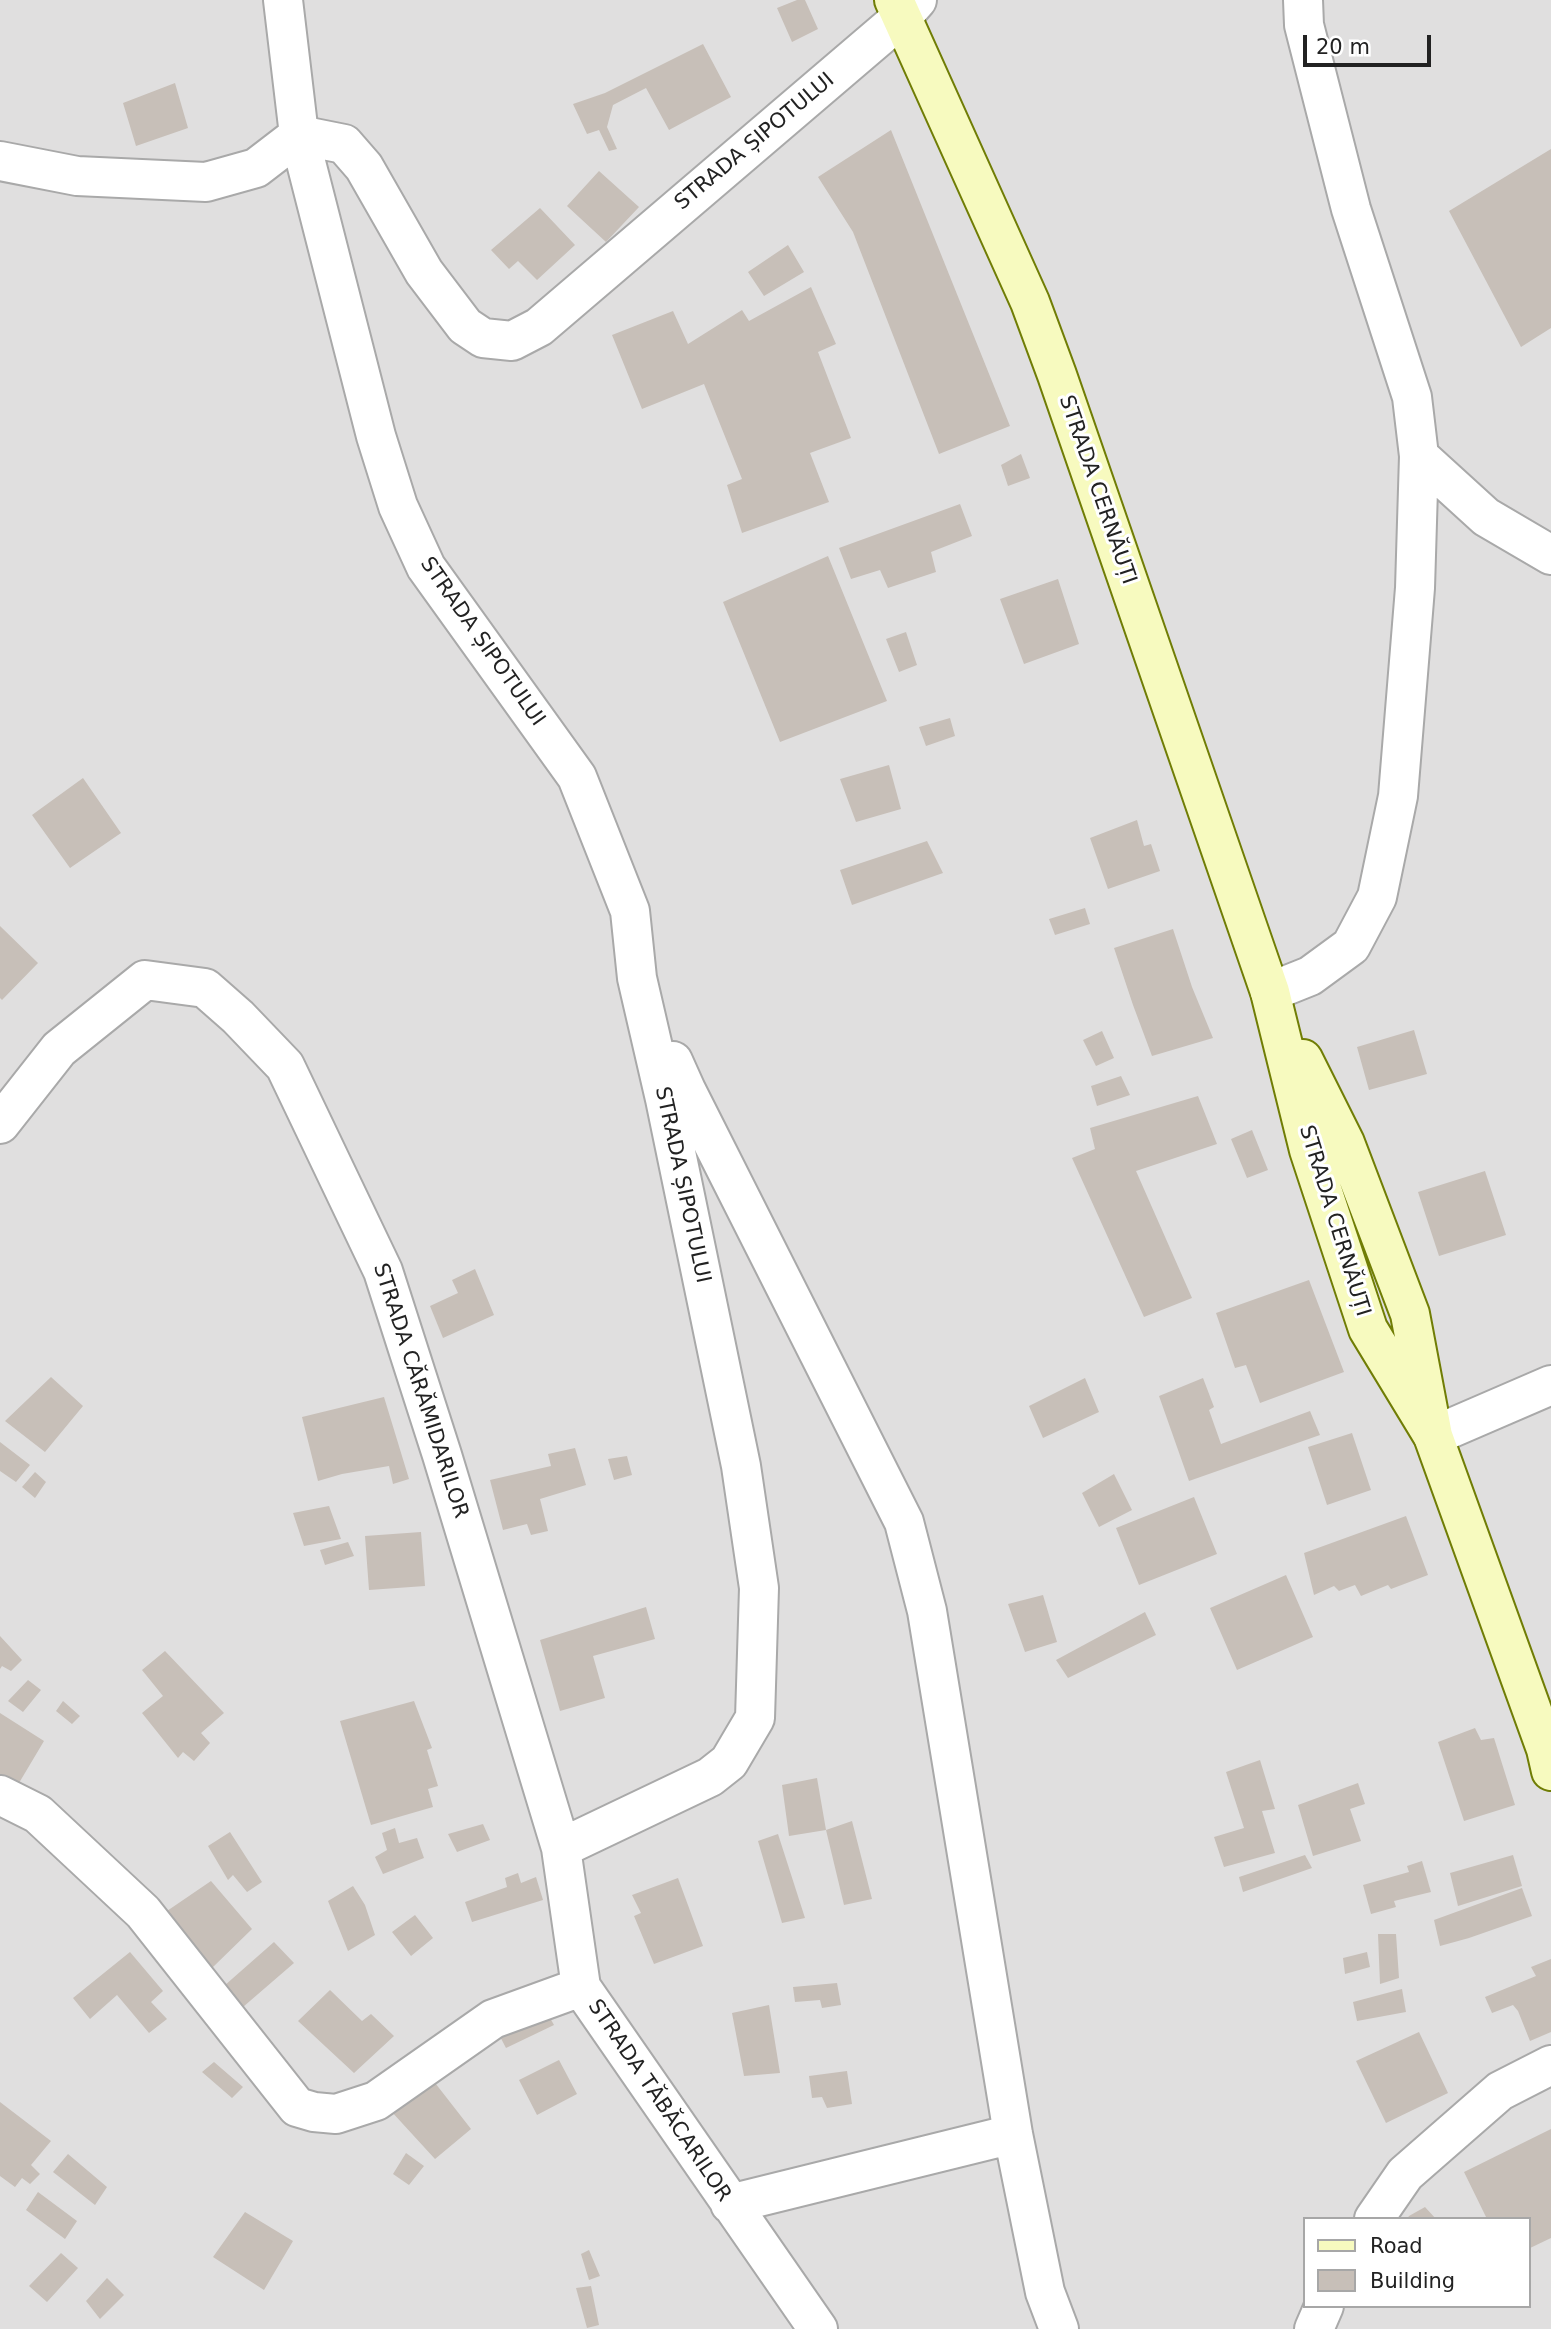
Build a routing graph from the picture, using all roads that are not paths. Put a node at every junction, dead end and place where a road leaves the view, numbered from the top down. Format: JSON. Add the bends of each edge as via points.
{"nodes":[{"id":1,"x":283,"y":0,"type":"edge"},
{"id":2,"x":1303,"y":0,"type":"edge"},
{"id":3,"x":904,"y":6,"type":"edge"},
{"id":4,"x":299,"y":135,"type":"junction"},
{"id":5,"x":0,"y":161,"type":"edge"},
{"id":6,"x":1419,"y":456,"type":"junction"},
{"id":7,"x":1551,"y":555,"type":"edge"},
{"id":8,"x":637,"y":978,"type":"junction"},
{"id":9,"x":1270,"y":992,"type":"junction"},
{"id":10,"x":0,"y":1124,"type":"edge"},
{"id":11,"x":1551,"y":1385,"type":"edge"},
{"id":12,"x":1433,"y":1436,"type":"junction"},
{"id":13,"x":1549,"y":1759,"type":"edge"},
{"id":14,"x":0,"y":1795,"type":"edge"},
{"id":15,"x":561,"y":1848,"type":"junction"},
{"id":16,"x":582,"y":1987,"type":"junction"},
{"id":17,"x":1551,"y":2065,"type":"edge"},
{"id":18,"x":1013,"y":2134,"type":"junction"},
{"id":19,"x":730,"y":2204,"type":"junction"},
{"id":20,"x":1375,"y":2217,"type":"edge"},
{"id":21,"x":1323,"y":2308,"type":"edge"},
{"id":22,"x":818,"y":2329,"type":"edge"},
{"id":23,"x":1059,"y":2329,"type":"edge"},
{"id":24,"x":1314,"y":2329,"type":"edge"}],
"edges":[{"from":1,"to":4,"type":"street"},
{"from":2,"to":6,"type":"street","via":[[1304,25],[1351,209],[1412,397]]},
{"from":3,"to":4,"type":"street","name":"STRADA ȘIPOTULUI","via":[[539,327],[512,341],[484,338],[465,326],[424,272],[364,167],[344,144]]},
{"from":3,"to":9,"type":"street","name":"STRADA CERNĂUȚI","via":[[1035,314]]},
{"from":4,"to":5,"type":"street","via":[[256,168],[206,181],[77,177]]},
{"from":4,"to":8,"type":"street","name":"STRADA ȘIPOTULUI","via":[[398,506],[426,567],[577,778],[630,911]]},
{"from":6,"to":7,"type":"street","via":[[1486,517]]},
{"from":6,"to":9,"type":"street","via":[[1403,747],[1377,897],[1351,946],[1310,976]]},
{"from":8,"to":15,"type":"street","name":"STRADA ȘIPOTULUI","via":[[741,1466],[759,1588],[755,1718],[729,1762],[710,1777]]},
{"from":8,"to":18,"type":"street","via":[[686,1090],[904,1522],[927,1611]]},
{"from":9,"to":12,"type":"street","name":"STRADA CERNĂUȚI","via":[[1310,1150],[1368,1329]]},
{"from":10,"to":15,"type":"street","name":"STRADA CĂRĂMIDARILOR","via":[[59,1049],[145,980],[205,988],[285,1066],[383,1271]]},
{"from":11,"to":12,"type":"street"},
{"from":12,"to":13,"type":"street","name":"STRADA CERNĂUȚI"},
{"from":14,"to":16,"type":"street","via":[[38,1814],[143,1912],[297,2107],[336,2114],[376,2101],[493,2019]]},
{"from":15,"to":16,"type":"street","name":"STRADA TĂBĂCARILOR"},
{"from":16,"to":19,"type":"street","name":"STRADA TĂBĂCARILOR"},
{"from":17,"to":20,"type":"street","via":[[1500,2091],[1405,2174]]},
{"from":18,"to":19,"type":"street"},
{"from":18,"to":23,"type":"street","via":[[1045,2292]]},
{"from":19,"to":22,"type":"street","name":"STRADA TĂBĂCARILOR"},
{"from":21,"to":24,"type":"street"}]}
